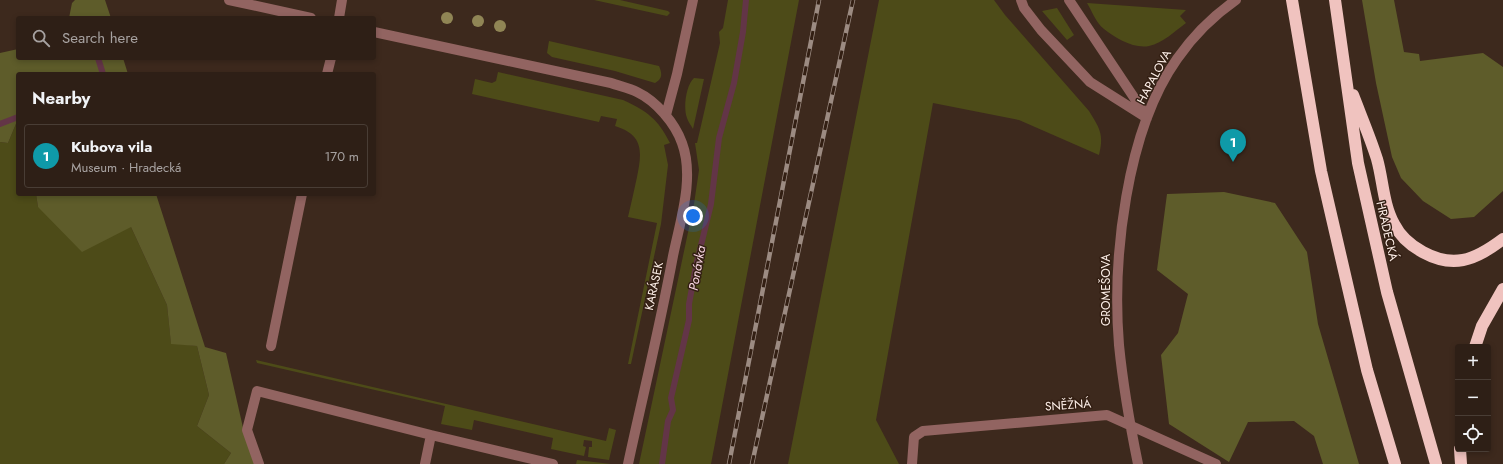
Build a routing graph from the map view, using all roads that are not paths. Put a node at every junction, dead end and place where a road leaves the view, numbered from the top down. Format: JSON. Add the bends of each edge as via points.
{"nodes":[{"id":1,"x":229,"y":0,"type":"edge"},
{"id":2,"x":342,"y":0,"type":"edge"},
{"id":3,"x":693,"y":0,"type":"edge"},
{"id":4,"x":1020,"y":0,"type":"edge"},
{"id":5,"x":1069,"y":0,"type":"edge"},
{"id":6,"x":1236,"y":0,"type":"edge"},
{"id":7,"x":1292,"y":0,"type":"edge"},
{"id":8,"x":1335,"y":0,"type":"edge"},
{"id":9,"x":302,"y":16,"type":"edge"},
{"id":10,"x":339,"y":16,"type":"edge"},
{"id":11,"x":376,"y":32,"type":"edge"},
{"id":12,"x":330,"y":60,"type":"edge"},
{"id":13,"x":328,"y":72,"type":"edge"},
{"id":14,"x":1345,"y":74,"type":"junction"},
{"id":15,"x":666,"y":115,"type":"junction"},
{"id":16,"x":1147,"y":118,"type":"junction"},
{"id":17,"x":302,"y":196,"type":"edge"},
{"id":18,"x":1503,"y":239,"type":"edge"},
{"id":19,"x":1503,"y":289,"type":"edge"},
{"id":20,"x":1476,"y":344,"type":"edge"},
{"id":21,"x":270,"y":346,"type":"dead end"},
{"id":22,"x":1131,"y":427,"type":"junction"},
{"id":23,"x":431,"y":435,"type":"junction"},
{"id":24,"x":1460,"y":452,"type":"edge"},
{"id":25,"x":259,"y":464,"type":"edge"},
{"id":26,"x":425,"y":464,"type":"edge"},
{"id":27,"x":553,"y":464,"type":"edge"},
{"id":28,"x":628,"y":464,"type":"edge"},
{"id":29,"x":912,"y":464,"type":"edge"},
{"id":30,"x":1138,"y":464,"type":"edge"},
{"id":31,"x":1216,"y":464,"type":"edge"},
{"id":32,"x":1394,"y":464,"type":"edge"},
{"id":33,"x":1436,"y":464,"type":"edge"},
{"id":34,"x":1461,"y":464,"type":"edge"}],
"edges":[{"from":1,"to":9,"type":"street"},
{"from":2,"to":10,"type":"street"},
{"from":3,"to":15,"type":"street"},
{"from":4,"to":16,"type":"street","via":[[1041,30],[1090,82]]},
{"from":5,"to":16,"type":"street"},
{"from":6,"to":16,"type":"street","name":"HAPALOVA","via":[[1193,37],[1176,60]]},
{"from":7,"to":32,"type":"highway","via":[[1321,171],[1367,370]]},
{"from":8,"to":14,"type":"highway","name":"HRADECKÁ"},
{"from":11,"to":15,"type":"street","name":"KARÁSEK","via":[[611,83],[637,92]]},
{"from":12,"to":13,"type":"street"},
{"from":14,"to":18,"type":"highway","via":[[1377,159],[1393,223],[1401,235],[1413,246],[1438,258],[1462,260],[1490,249]]},
{"from":14,"to":33,"type":"highway","name":"HRADECKÁ","via":[[1358,163],[1387,292]]},
{"from":15,"to":28,"type":"street","name":"KARÁSEK","via":[[682,142],[687,166],[686,189],[666,294]]},
{"from":16,"to":22,"type":"street","name":"GROMEŠOVA","via":[[1130,181],[1120,244],[1117,299],[1119,345]]},
{"from":17,"to":21,"type":"street"},
{"from":19,"to":20,"type":"highway","via":[[1482,326]]},
{"from":22,"to":29,"type":"street","name":"SNĚŽNÁ","via":[[1107,415],[923,431],[914,437]]},
{"from":22,"to":30,"type":"street","name":"GROMEŠOVA"},
{"from":22,"to":31,"type":"street","name":"SNĚŽNÁ"},
{"from":23,"to":25,"type":"street","via":[[257,391],[247,430]]},
{"from":23,"to":26,"type":"street"},
{"from":23,"to":27,"type":"street"},
{"from":24,"to":34,"type":"highway"}]}
